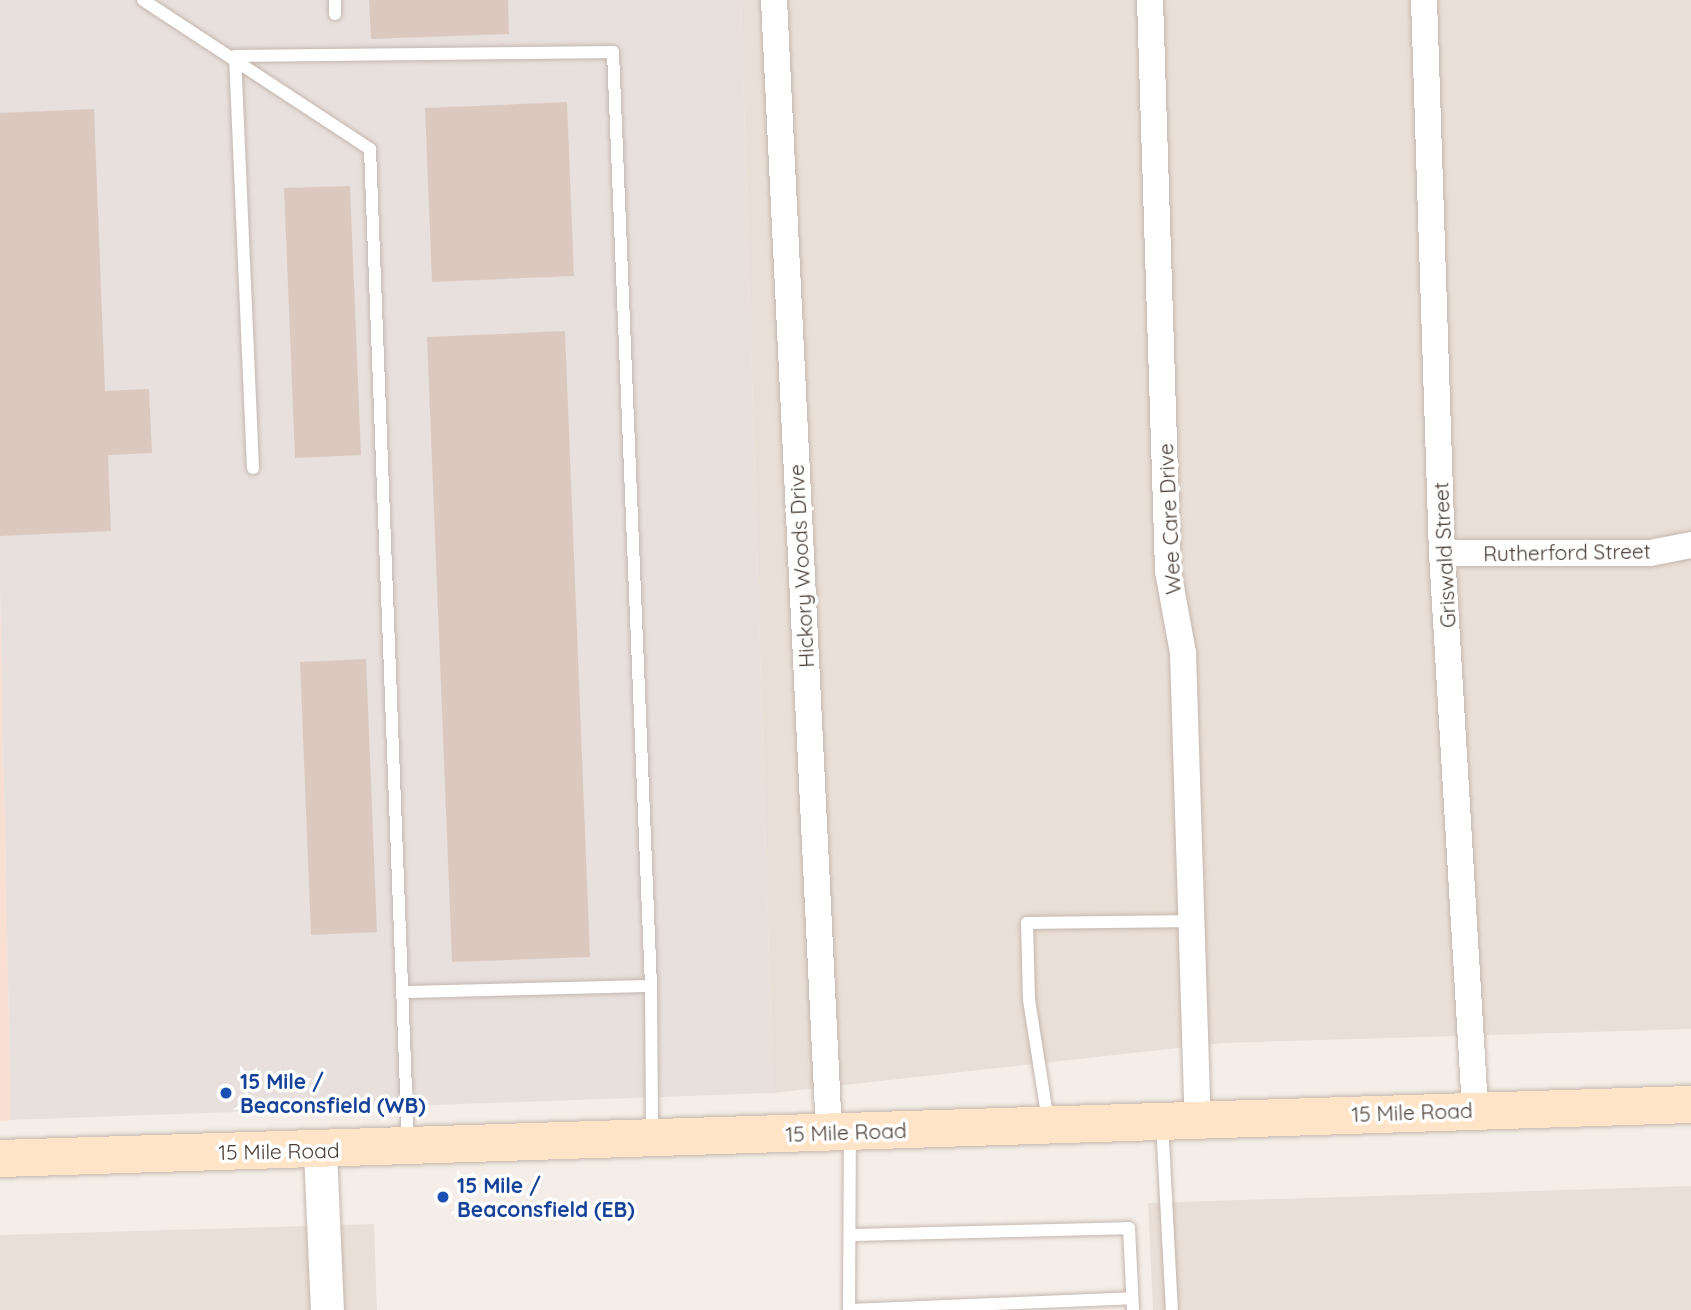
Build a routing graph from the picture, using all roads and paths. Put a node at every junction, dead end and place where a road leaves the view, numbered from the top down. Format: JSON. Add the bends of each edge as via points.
{"nodes":[{"id":1,"x":143,"y":0,"type":"edge"},
{"id":2,"x":335,"y":0,"type":"edge"},
{"id":3,"x":774,"y":0,"type":"edge"},
{"id":4,"x":1150,"y":0,"type":"edge"},
{"id":5,"x":1424,"y":0,"type":"edge"},
{"id":6,"x":335,"y":14,"type":"dead end"},
{"id":7,"x":235,"y":56,"type":"junction"},
{"id":8,"x":253,"y":468,"type":"dead end"},
{"id":9,"x":1691,"y":545,"type":"edge"},
{"id":10,"x":1442,"y":553,"type":"junction"},
{"id":11,"x":1191,"y":921,"type":"junction"},
{"id":12,"x":651,"y":986,"type":"junction"},
{"id":13,"x":404,"y":992,"type":"junction"},
{"id":14,"x":1691,"y":1104,"type":"edge"},
{"id":15,"x":1475,"y":1110,"type":"junction"},
{"id":16,"x":1180,"y":1122,"type":"junction"},
{"id":17,"x":1049,"y":1126,"type":"junction"},
{"id":18,"x":840,"y":1131,"type":"junction"},
{"id":19,"x":652,"y":1139,"type":"junction"},
{"id":20,"x":408,"y":1147,"type":"junction"},
{"id":21,"x":320,"y":1151,"type":"junction"},
{"id":22,"x":0,"y":1158,"type":"edge"},
{"id":23,"x":850,"y":1235,"type":"junction"},
{"id":24,"x":1133,"y":1304,"type":"edge"},
{"id":25,"x":327,"y":1310,"type":"edge"},
{"id":26,"x":849,"y":1310,"type":"edge"},
{"id":27,"x":1172,"y":1310,"type":"edge"}],
"edges":[{"from":1,"to":7,"type":"lane"},
{"from":2,"to":6,"type":"lane"},
{"from":3,"to":18,"type":"street","name":"Hickory Woods Drive"},
{"from":4,"to":11,"type":"street","name":"Wee Care Drive","via":[[1168,571],[1183,653]]},
{"from":5,"to":10,"type":"street","name":"Griswald Street"},
{"from":7,"to":8,"type":"lane"},
{"from":7,"to":12,"type":"lane","via":[[613,52]]},
{"from":7,"to":13,"type":"lane","via":[[370,149]]},
{"from":9,"to":10,"type":"street","name":"Rutherford Street","via":[[1650,553]]},
{"from":10,"to":15,"type":"street","name":"Griswald Street"},
{"from":11,"to":16,"type":"street","name":"Wee Care Drive"},
{"from":11,"to":17,"type":"lane","via":[[1027,923],[1029,999]]},
{"from":12,"to":13,"type":"lane"},
{"from":12,"to":19,"type":"lane"},
{"from":13,"to":20,"type":"lane"},
{"from":14,"to":15,"type":"main road","name":"15 Mile Road"},
{"from":15,"to":16,"type":"main road","name":"15 Mile Road"},
{"from":16,"to":17,"type":"main road","name":"15 Mile Road"},
{"from":16,"to":27,"type":"lane"},
{"from":17,"to":18,"type":"main road","name":"15 Mile Road"},
{"from":18,"to":19,"type":"main road","name":"15 Mile Road"},
{"from":18,"to":23,"type":"lane"},
{"from":19,"to":20,"type":"main road","name":"15 Mile Road"},
{"from":20,"to":21,"type":"main road","name":"15 Mile Road"},
{"from":21,"to":22,"type":"main road","name":"15 Mile Road"},
{"from":21,"to":25,"type":"street"},
{"from":23,"to":24,"type":"lane","via":[[1129,1228]]},
{"from":23,"to":26,"type":"lane"},
{"from":24,"to":26,"type":"lane"}]}
